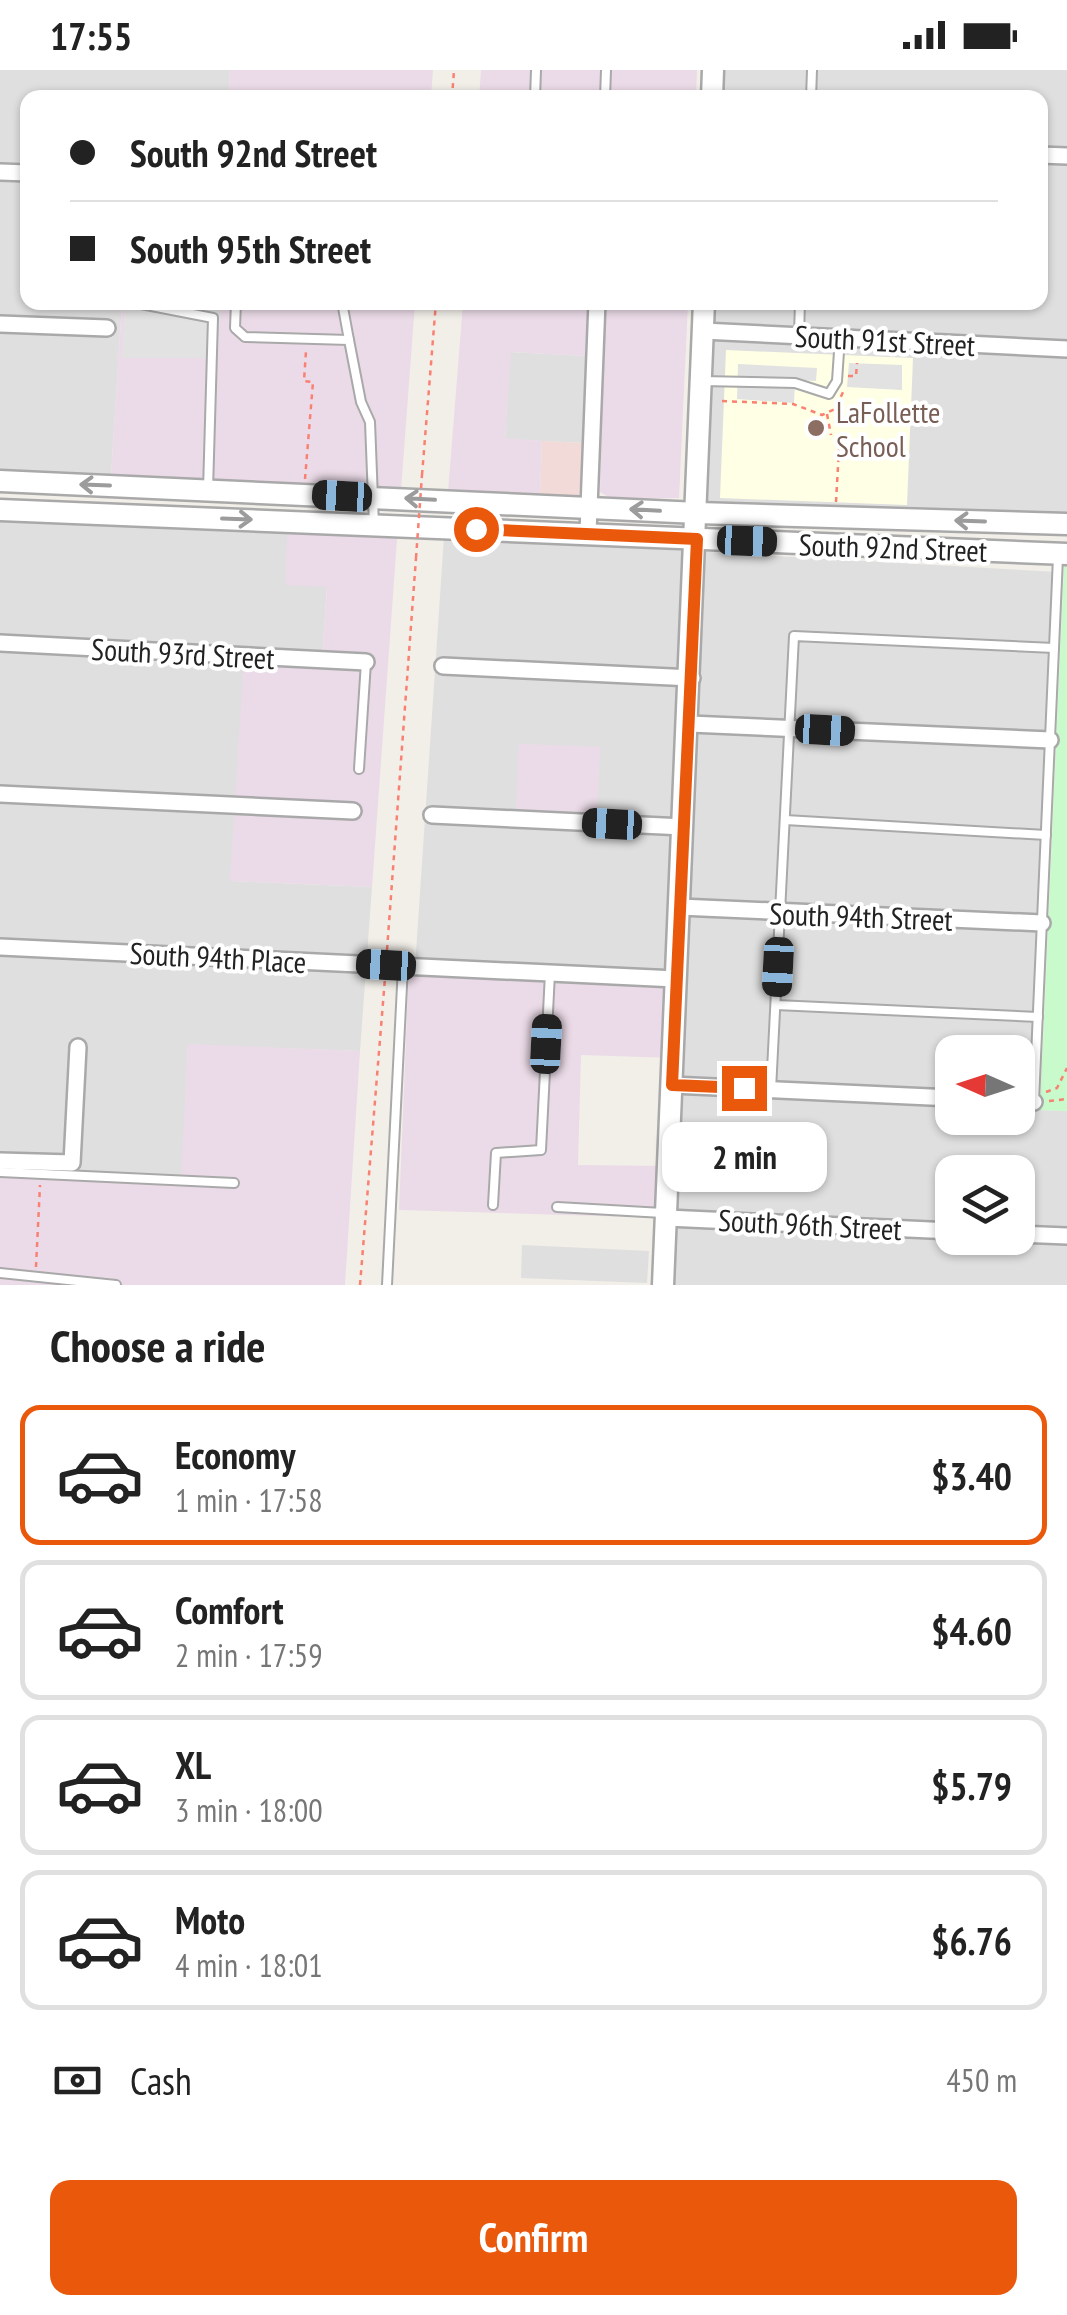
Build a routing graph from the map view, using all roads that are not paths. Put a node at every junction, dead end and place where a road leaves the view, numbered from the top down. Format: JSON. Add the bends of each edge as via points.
{"nodes":[{"id":1,"x":171,"y":310,"type":"edge"},
{"id":2,"x":236,"y":310,"type":"edge"},
{"id":3,"x":343,"y":310,"type":"edge"},
{"id":4,"x":597,"y":310,"type":"edge"},
{"id":5,"x":704,"y":310,"type":"edge"},
{"id":6,"x":800,"y":310,"type":"edge"},
{"id":7,"x":0,"y":324,"type":"edge"},
{"id":8,"x":107,"y":328,"type":"dead end"},
{"id":9,"x":703,"y":331,"type":"junction"},
{"id":10,"x":799,"y":336,"type":"junction"},
{"id":11,"x":840,"y":337,"type":"junction"},
{"id":12,"x":349,"y":340,"type":"junction"},
{"id":13,"x":1067,"y":349,"type":"edge"},
{"id":14,"x":702,"y":381,"type":"junction"},
{"id":15,"x":0,"y":481,"type":"edge"},
{"id":16,"x":208,"y":490,"type":"junction"},
{"id":17,"x":375,"y":497,"type":"junction"},
{"id":18,"x":517,"y":503,"type":"junction"},
{"id":19,"x":591,"y":507,"type":"junction"},
{"id":20,"x":0,"y":510,"type":"edge"},
{"id":21,"x":838,"y":510,"type":"junction"},
{"id":22,"x":698,"y":513,"type":"junction"},
{"id":23,"x":374,"y":524,"type":"junction"},
{"id":24,"x":1067,"y":524,"type":"edge"},
{"id":25,"x":514,"y":530,"type":"junction"},
{"id":26,"x":588,"y":533,"type":"junction"},
{"id":27,"x":697,"y":539,"type":"junction"},
{"id":28,"x":838,"y":545,"type":"junction"},
{"id":29,"x":1062,"y":554,"type":"edge"},
{"id":30,"x":0,"y":642,"type":"edge"},
{"id":31,"x":1054,"y":648,"type":"junction"},
{"id":32,"x":366,"y":662,"type":"joint"},
{"id":33,"x":443,"y":666,"type":"dead end"},
{"id":34,"x":692,"y":678,"type":"junction"},
{"id":35,"x":690,"y":724,"type":"junction"},
{"id":36,"x":789,"y":729,"type":"junction"},
{"id":37,"x":1050,"y":740,"type":"junction"},
{"id":38,"x":359,"y":769,"type":"dead end"},
{"id":39,"x":0,"y":794,"type":"edge"},
{"id":40,"x":353,"y":811,"type":"dead end"},
{"id":41,"x":432,"y":815,"type":"dead end"},
{"id":42,"x":785,"y":820,"type":"junction"},
{"id":43,"x":684,"y":827,"type":"junction"},
{"id":44,"x":1046,"y":836,"type":"junction"},
{"id":45,"x":680,"y":908,"type":"junction"},
{"id":46,"x":781,"y":912,"type":"junction"},
{"id":47,"x":1042,"y":923,"type":"junction"},
{"id":48,"x":0,"y":947,"type":"edge"},
{"id":49,"x":404,"y":966,"type":"junction"},
{"id":50,"x":550,"y":973,"type":"junction"},
{"id":51,"x":676,"y":979,"type":"junction"},
{"id":52,"x":776,"y":1005,"type":"junction"},
{"id":53,"x":1038,"y":1018,"type":"junction"},
{"id":54,"x":1035,"y":1042,"type":"edge"},
{"id":55,"x":78,"y":1047,"type":"dead end"},
{"id":56,"x":672,"y":1085,"type":"junction"},
{"id":57,"x":772,"y":1090,"type":"junction"},
{"id":58,"x":935,"y":1097,"type":"edge"},
{"id":59,"x":0,"y":1160,"type":"edge"},
{"id":60,"x":0,"y":1172,"type":"edge"},
{"id":61,"x":234,"y":1183,"type":"dead end"},
{"id":62,"x":493,"y":1205,"type":"dead end"},
{"id":63,"x":557,"y":1208,"type":"dead end"},
{"id":64,"x":667,"y":1216,"type":"junction"},
{"id":65,"x":935,"y":1230,"type":"edge"},
{"id":66,"x":1035,"y":1235,"type":"edge"},
{"id":67,"x":1067,"y":1236,"type":"edge"},
{"id":68,"x":0,"y":1273,"type":"edge"},
{"id":69,"x":64,"y":1283,"type":"edge"},
{"id":70,"x":116,"y":1285,"type":"edge"},
{"id":71,"x":387,"y":1285,"type":"edge"},
{"id":72,"x":663,"y":1285,"type":"edge"}],
"edges":[{"from":1,"to":16,"type":"lane","via":[[212,318]]},
{"from":2,"to":12,"type":"lane","via":[[238,334]]},
{"from":3,"to":12,"type":"lane"},
{"from":4,"to":19,"type":"street"},
{"from":5,"to":9,"type":"street"},
{"from":6,"to":10,"type":"lane"},
{"from":7,"to":8,"type":"street"},
{"from":9,"to":10,"type":"street","name":"South 91st Street"},
{"from":9,"to":14,"type":"street"},
{"from":10,"to":11,"type":"street","name":"South 91st Street"},
{"from":11,"to":13,"type":"street","name":"South 91st Street"},
{"from":11,"to":14,"type":"lane","via":[[837,380],[829,394],[794,383]]},
{"from":12,"to":17,"type":"lane","via":[[370,422]]},
{"from":14,"to":22,"type":"street"},
{"from":16,"to":15,"type":"street","name":"South 92nd Street","one_way":true},
{"from":16,"to":17,"type":"street","name":"South 92nd Street"},
{"from":18,"to":17,"type":"street","name":"South 92nd Street","one_way":true},
{"from":17,"to":23,"type":"lane"},
{"from":18,"to":19,"type":"street","name":"South 92nd Street"},
{"from":18,"to":25,"type":"lane"},
{"from":22,"to":19,"type":"street","name":"South 92nd Street","one_way":true},
{"from":19,"to":26,"type":"street"},
{"from":20,"to":23,"type":"street","name":"South 92nd Street","one_way":true},
{"from":21,"to":22,"type":"street","name":"South 92nd Street"},
{"from":24,"to":21,"type":"street","name":"South 92nd Street","one_way":true},
{"from":21,"to":28,"type":"street"},
{"from":22,"to":27,"type":"street"},
{"from":23,"to":25,"type":"street","name":"South 92nd Street"},
{"from":25,"to":26,"type":"street","name":"South 92nd Street"},
{"from":26,"to":27,"type":"street","name":"South 92nd Street"},
{"from":27,"to":28,"type":"street","name":"South 92nd Street"},
{"from":27,"to":34,"type":"street"},
{"from":28,"to":29,"type":"street","name":"South 92nd Street"},
{"from":29,"to":31,"type":"lane"},
{"from":30,"to":32,"type":"street","name":"South 93rd Street"},
{"from":31,"to":36,"type":"lane","via":[[794,636]]},
{"from":31,"to":37,"type":"lane"},
{"from":32,"to":38,"type":"lane"},
{"from":33,"to":34,"type":"street"},
{"from":34,"to":35,"type":"street"},
{"from":35,"to":36,"type":"street"},
{"from":35,"to":43,"type":"street"},
{"from":36,"to":37,"type":"street"},
{"from":36,"to":42,"type":"lane"},
{"from":37,"to":44,"type":"lane"},
{"from":39,"to":40,"type":"street"},
{"from":41,"to":43,"type":"street"},
{"from":42,"to":44,"type":"lane"},
{"from":42,"to":46,"type":"lane"},
{"from":43,"to":45,"type":"street"},
{"from":44,"to":47,"type":"lane"},
{"from":45,"to":46,"type":"street","name":"South 94th Street"},
{"from":45,"to":51,"type":"street"},
{"from":46,"to":47,"type":"street","name":"South 94th Street"},
{"from":46,"to":52,"type":"lane"},
{"from":47,"to":53,"type":"lane"},
{"from":48,"to":49,"type":"street","name":"South 94th Place"},
{"from":49,"to":50,"type":"street","name":"South 94th Place"},
{"from":49,"to":71,"type":"lane"},
{"from":50,"to":51,"type":"street","name":"South 94th Place"},
{"from":50,"to":62,"type":"lane","via":[[540,1150],[496,1153]]},
{"from":51,"to":56,"type":"street"},
{"from":52,"to":53,"type":"lane"},
{"from":52,"to":57,"type":"lane"},
{"from":53,"to":54,"type":"lane"},
{"from":55,"to":59,"type":"street","via":[[72,1163]]},
{"from":56,"to":57,"type":"street"},
{"from":56,"to":64,"type":"street"},
{"from":57,"to":58,"type":"street"},
{"from":60,"to":61,"type":"lane"},
{"from":63,"to":64,"type":"lane"},
{"from":64,"to":65,"type":"street","name":"South 96th Street"},
{"from":64,"to":72,"type":"street"},
{"from":66,"to":67,"type":"street"},
{"from":68,"to":69,"type":"lane"},
{"from":69,"to":70,"type":"lane"}]}
